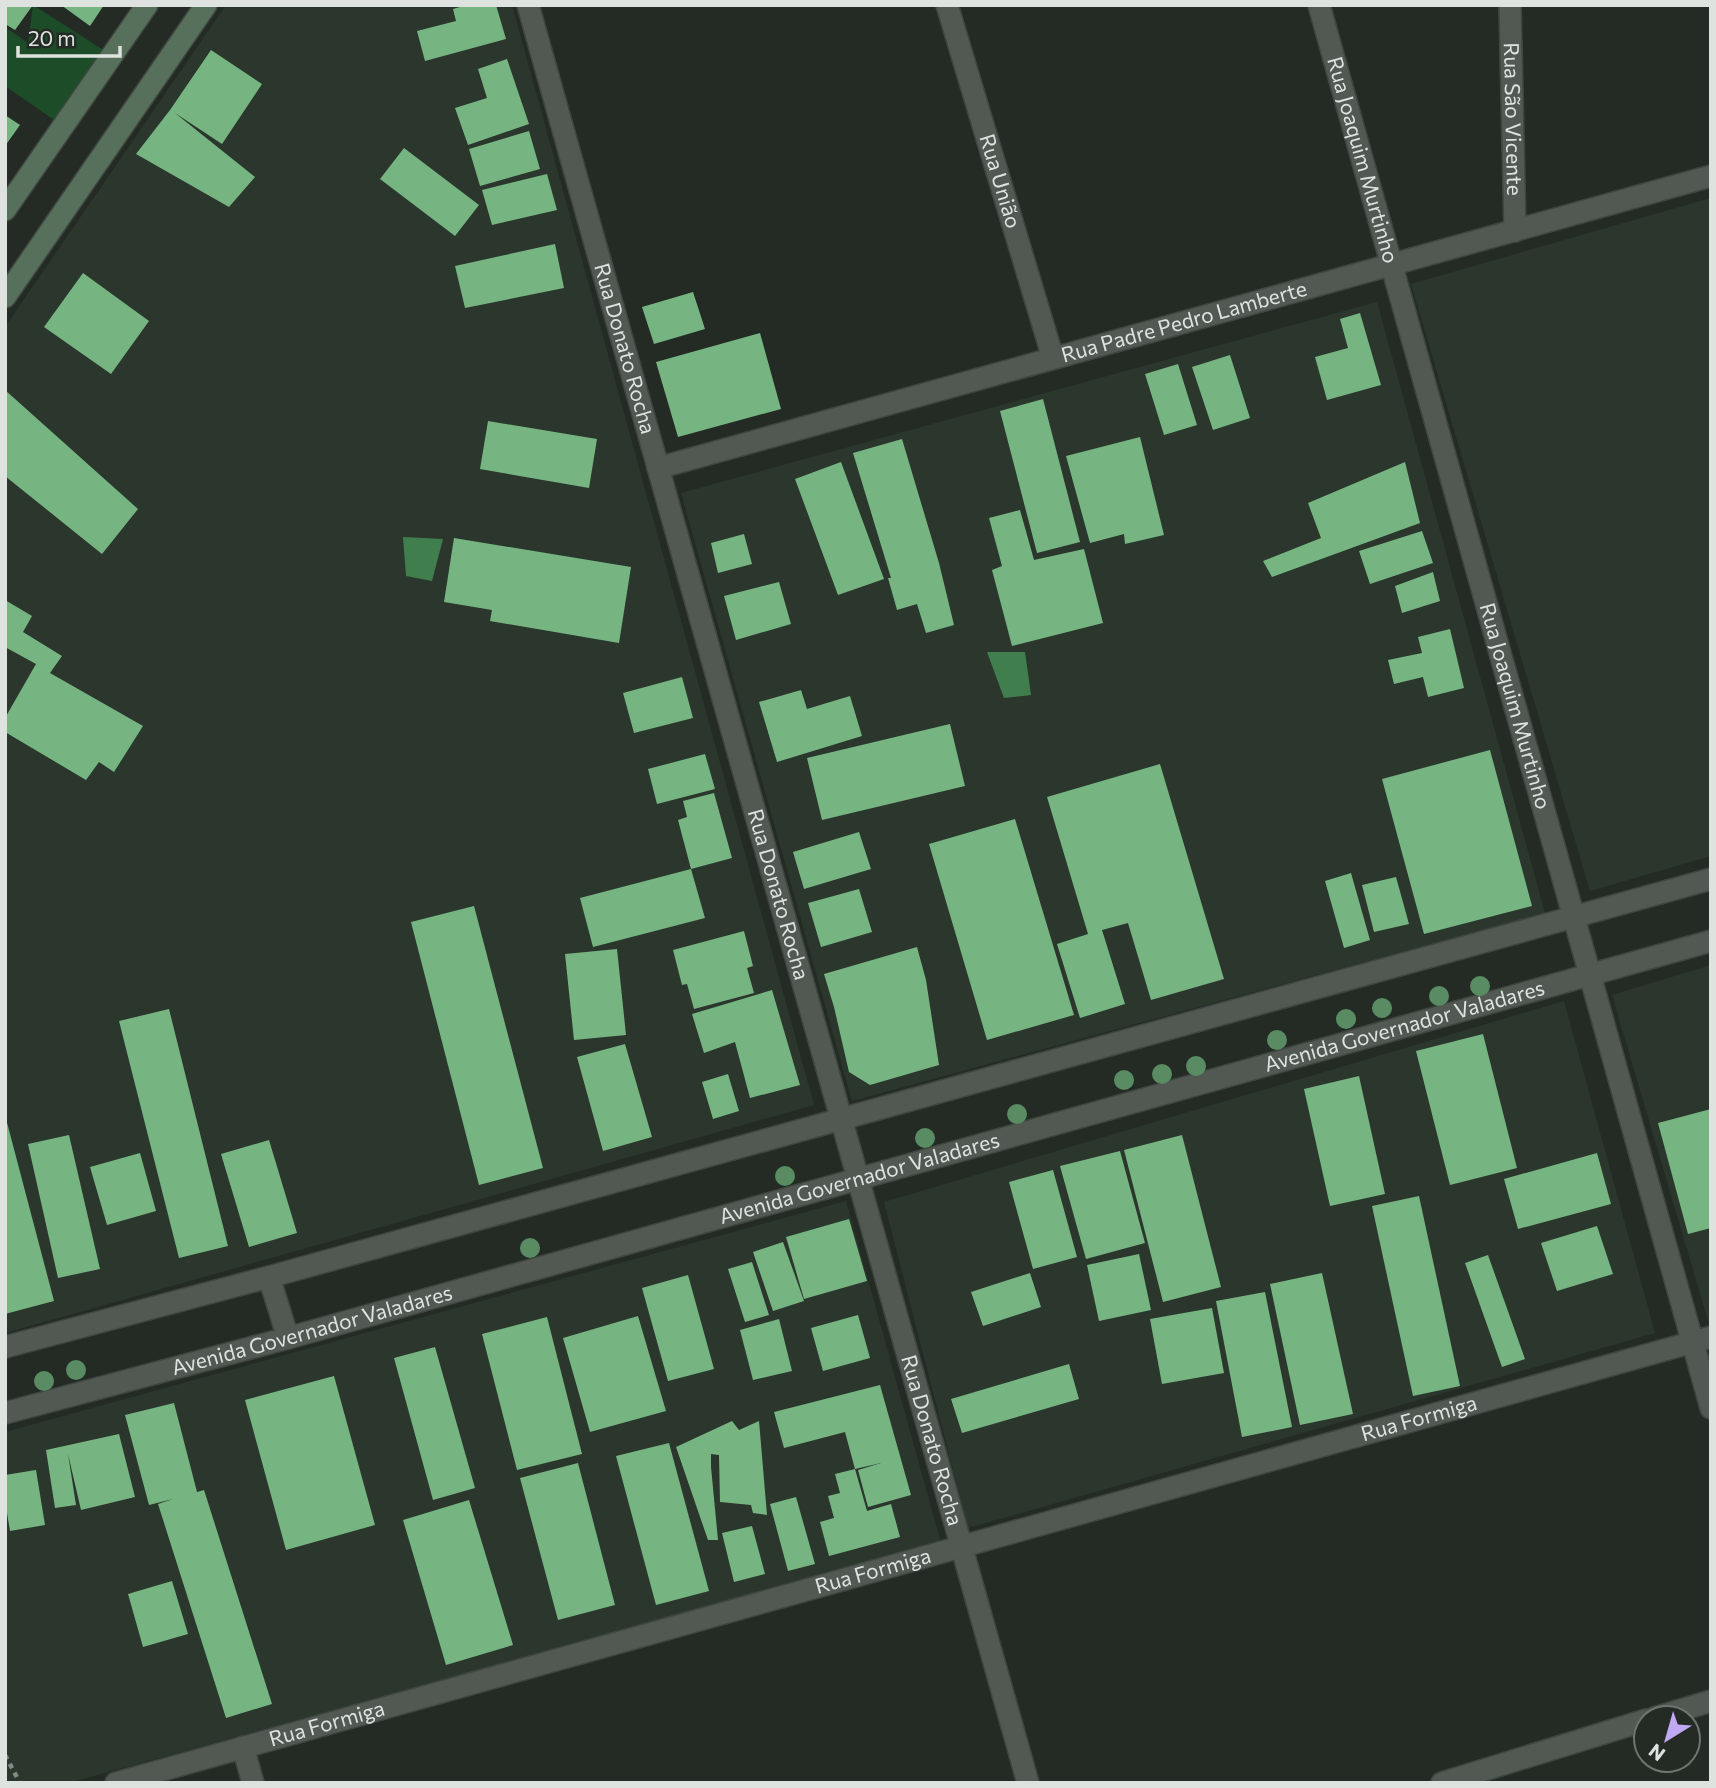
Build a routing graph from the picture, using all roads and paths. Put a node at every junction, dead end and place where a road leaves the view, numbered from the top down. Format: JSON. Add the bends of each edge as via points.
{"nodes":[{"id":1,"x":147,"y":5,"type":"edge"},
{"id":2,"x":205,"y":5,"type":"edge"},
{"id":3,"x":528,"y":5,"type":"edge"},
{"id":4,"x":947,"y":5,"type":"edge"},
{"id":5,"x":1319,"y":5,"type":"edge"},
{"id":6,"x":1510,"y":5,"type":"edge"},
{"id":7,"x":1711,"y":176,"type":"edge"},
{"id":8,"x":5,"y":210,"type":"edge"},
{"id":9,"x":1515,"y":230,"type":"junction"},
{"id":10,"x":1391,"y":265,"type":"junction"},
{"id":11,"x":5,"y":297,"type":"edge"},
{"id":12,"x":1053,"y":358,"type":"junction"},
{"id":13,"x":658,"y":468,"type":"junction"},
{"id":14,"x":1711,"y":879,"type":"edge"},
{"id":15,"x":1573,"y":917,"type":"junction"},
{"id":16,"x":1711,"y":941,"type":"edge"},
{"id":17,"x":1589,"y":975,"type":"junction"},
{"id":18,"x":841,"y":1119,"type":"junction"},
{"id":19,"x":858,"y":1178,"type":"junction"},
{"id":20,"x":269,"y":1277,"type":"junction"},
{"id":21,"x":288,"y":1338,"type":"junction"},
{"id":22,"x":1701,"y":1339,"type":"edge"},
{"id":23,"x":5,"y":1347,"type":"edge"},
{"id":24,"x":1711,"y":1408,"type":"edge"},
{"id":25,"x":5,"y":1413,"type":"edge"},
{"id":26,"x":961,"y":1546,"type":"junction"},
{"id":27,"x":1632,"y":1724,"type":"edge"},
{"id":28,"x":243,"y":1747,"type":"junction"},
{"id":29,"x":5,"y":1755,"type":"edge"},
{"id":30,"x":20,"y":1783,"type":"edge"},
{"id":31,"x":116,"y":1783,"type":"edge"},
{"id":32,"x":253,"y":1783,"type":"edge"},
{"id":33,"x":1028,"y":1783,"type":"edge"},
{"id":34,"x":1442,"y":1783,"type":"edge"}],
"edges":[{"from":1,"to":8,"type":"main road"},
{"from":2,"to":11,"type":"main road"},
{"from":3,"to":13,"type":"street","name":"Rua Donato Rocha"},
{"from":4,"to":12,"type":"street","name":"Rua União"},
{"from":5,"to":10,"type":"street","name":"Rua Joaquim Murtinho"},
{"from":6,"to":9,"type":"street","name":"Rua São Vicente"},
{"from":7,"to":9,"type":"street","name":"Rua Padre Pedro Lamberte"},
{"from":9,"to":10,"type":"street","name":"Rua Padre Pedro Lamberte"},
{"from":10,"to":12,"type":"street","name":"Rua Padre Pedro Lamberte"},
{"from":10,"to":15,"type":"street","name":"Rua Joaquim Murtinho"},
{"from":12,"to":13,"type":"street","name":"Rua Padre Pedro Lamberte"},
{"from":13,"to":18,"type":"street","name":"Rua Donato Rocha"},
{"from":14,"to":15,"type":"street"},
{"from":15,"to":17,"type":"street","name":"Rua Joaquim Murtinho"},
{"from":15,"to":18,"type":"street"},
{"from":16,"to":17,"type":"street","name":"Avenida Governador Valadares"},
{"from":17,"to":19,"type":"street","name":"Avenida Governador Valadares"},
{"from":17,"to":22,"type":"street","name":"Rua Joaquim Murtinho"},
{"from":18,"to":19,"type":"street","name":"Rua Donato Rocha"},
{"from":18,"to":20,"type":"street"},
{"from":19,"to":21,"type":"street","name":"Avenida Governador Valadares"},
{"from":19,"to":26,"type":"street","name":"Rua Donato Rocha"},
{"from":20,"to":21,"type":"street"},
{"from":20,"to":23,"type":"street"},
{"from":21,"to":25,"type":"street","name":"Avenida Governador Valadares"},
{"from":22,"to":24,"type":"street","name":"Rua Joaquim Murtinho"},
{"from":22,"to":26,"type":"street","name":"Rua Formiga"},
{"from":26,"to":28,"type":"street","name":"Rua Formiga"},
{"from":26,"to":33,"type":"street","name":"Rua Donato Rocha"},
{"from":27,"to":34,"type":"street"},
{"from":28,"to":31,"type":"street","name":"Rua Formiga"},
{"from":28,"to":32,"type":"street"},
{"from":29,"to":30,"type":"path"}]}
